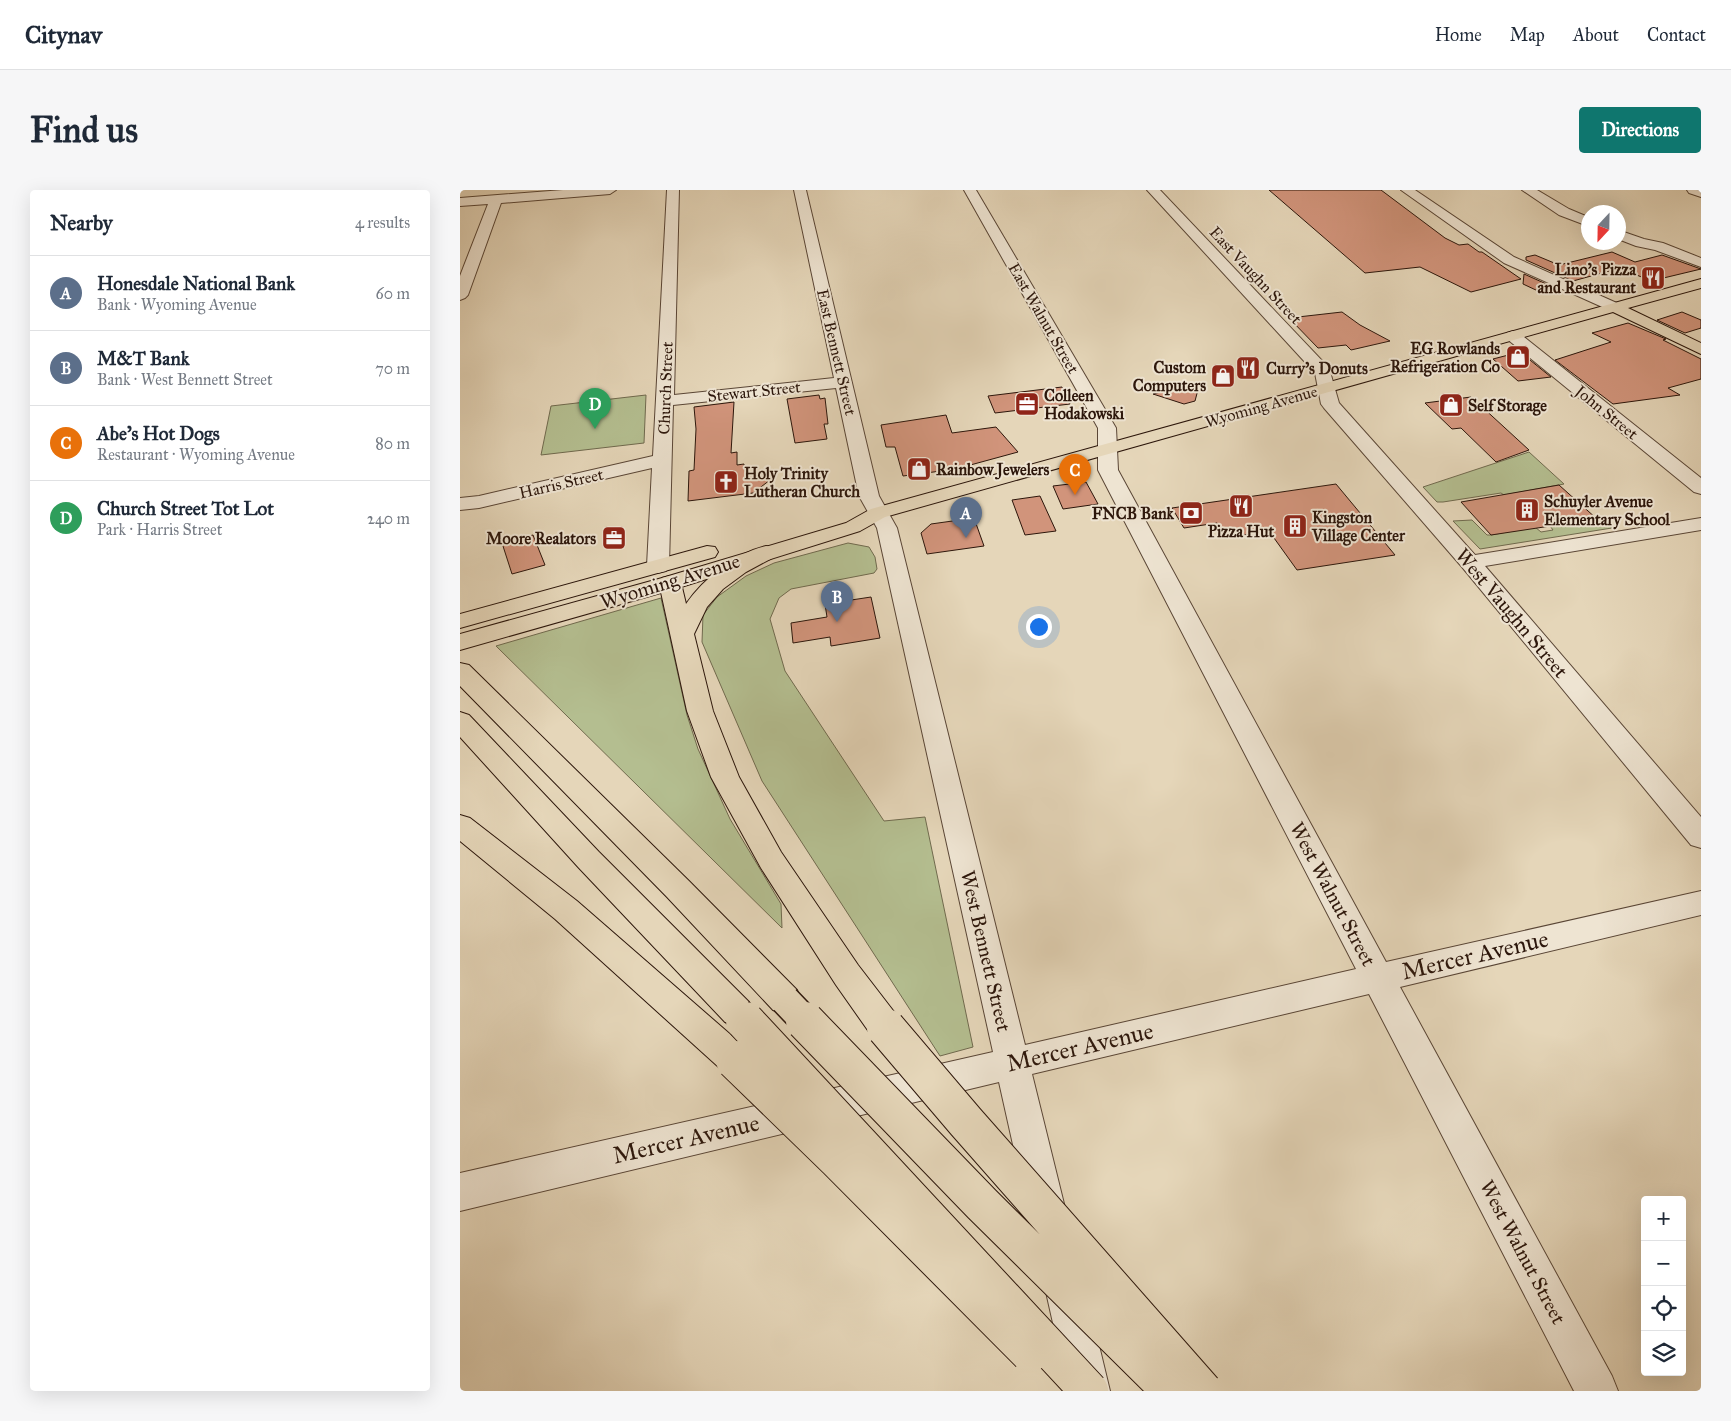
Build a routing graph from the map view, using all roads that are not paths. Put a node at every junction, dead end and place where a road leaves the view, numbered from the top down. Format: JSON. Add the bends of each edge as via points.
{"nodes":[{"id":1,"x":610,"y":190,"type":"edge"},
{"id":2,"x":673,"y":190,"type":"edge"},
{"id":3,"x":800,"y":190,"type":"edge"},
{"id":4,"x":970,"y":190,"type":"edge"},
{"id":5,"x":1153,"y":190,"type":"edge"},
{"id":6,"x":1407,"y":190,"type":"edge"},
{"id":7,"x":1528,"y":190,"type":"edge"},
{"id":8,"x":1693,"y":190,"type":"edge"},
{"id":9,"x":1701,"y":193,"type":"edge"},
{"id":10,"x":496,"y":200,"type":"junction"},
{"id":11,"x":460,"y":202,"type":"edge"},
{"id":12,"x":1581,"y":219,"type":"edge"},
{"id":13,"x":1626,"y":237,"type":"edge"},
{"id":14,"x":1641,"y":243,"type":"junction"},
{"id":15,"x":1701,"y":263,"type":"edge"},
{"id":16,"x":1701,"y":270,"type":"edge"},
{"id":17,"x":1701,"y":283,"type":"edge"},
{"id":18,"x":460,"y":295,"type":"edge"},
{"id":19,"x":1614,"y":307,"type":"junction"},
{"id":20,"x":1514,"y":336,"type":"junction"},
{"id":21,"x":1701,"y":349,"type":"edge"},
{"id":22,"x":843,"y":382,"type":"junction"},
{"id":23,"x":1326,"y":388,"type":"junction"},
{"id":24,"x":664,"y":401,"type":"junction"},
{"id":25,"x":1108,"y":449,"type":"junction"},
{"id":26,"x":662,"y":460,"type":"junction"},
{"id":27,"x":1701,"y":488,"type":"edge"},
{"id":28,"x":460,"y":504,"type":"edge"},
{"id":29,"x":878,"y":513,"type":"junction"},
{"id":30,"x":1701,"y":524,"type":"edge"},
{"id":31,"x":766,"y":552,"type":"junction"},
{"id":32,"x":1470,"y":562,"type":"junction"},
{"id":33,"x":664,"y":574,"type":"junction"},
{"id":34,"x":460,"y":621,"type":"edge"},
{"id":35,"x":682,"y":634,"type":"junction"},
{"id":36,"x":460,"y":642,"type":"edge"},
{"id":37,"x":469,"y":681,"type":"edge"},
{"id":38,"x":460,"y":721,"type":"edge"},
{"id":39,"x":460,"y":826,"type":"edge"},
{"id":40,"x":1701,"y":837,"type":"edge"},
{"id":41,"x":1701,"y":903,"type":"edge"},
{"id":42,"x":1378,"y":978,"type":"junction"},
{"id":43,"x":1012,"y":1063,"type":"junction"},
{"id":44,"x":460,"y":1192,"type":"edge"},
{"id":45,"x":1067,"y":1391,"type":"edge"},
{"id":46,"x":1089,"y":1391,"type":"edge"},
{"id":47,"x":1171,"y":1391,"type":"edge"},
{"id":48,"x":1203,"y":1391,"type":"edge"},
{"id":49,"x":1597,"y":1391,"type":"edge"}],
"edges":[{"from":1,"to":10,"type":"street"},
{"from":2,"to":24,"type":"street","name":"Church Street"},
{"from":3,"to":22,"type":"street","name":"East Bennett Street"},
{"from":4,"to":25,"type":"street","name":"East Walnut Street","via":[[1107,428]]},
{"from":5,"to":23,"type":"street","name":"East Vaughn Street","via":[[1323,372]]},
{"from":6,"to":19,"type":"street","via":[[1508,260]]},
{"from":7,"to":12,"type":"street"},
{"from":8,"to":9,"type":"street"},
{"from":10,"to":11,"type":"street"},
{"from":10,"to":18,"type":"street"},
{"from":13,"to":14,"type":"street"},
{"from":14,"to":15,"type":"street","via":[[1658,246]]},
{"from":14,"to":16,"type":"street","via":[[1648,249]]},
{"from":17,"to":19,"type":"main road","name":"Wyoming Avenue"},
{"from":19,"to":20,"type":"main road","name":"Wyoming Avenue"},
{"from":19,"to":21,"type":"main road"},
{"from":20,"to":23,"type":"main road","name":"Wyoming Avenue"},
{"from":20,"to":27,"type":"street","name":"John Street"},
{"from":22,"to":24,"type":"street","name":"Stewart Street"},
{"from":22,"to":29,"type":"street","name":"East Bennett Street","via":[[869,496]]},
{"from":23,"to":25,"type":"main road","name":"Wyoming Avenue"},
{"from":23,"to":32,"type":"street","name":"West Vaughn Street","via":[[1330,404]]},
{"from":24,"to":26,"type":"street","name":"Church Street"},
{"from":25,"to":29,"type":"main road","name":"Wyoming Avenue"},
{"from":25,"to":42,"type":"street","name":"West Walnut Street","via":[[1108,470]]},
{"from":26,"to":28,"type":"street","name":"Harris Street"},
{"from":26,"to":33,"type":"street","name":"Church Street"},
{"from":29,"to":31,"type":"main road","name":"Wyoming Avenue","via":[[853,526]]},
{"from":29,"to":33,"type":"main road","name":"Wyoming Avenue","via":[[846,514]]},
{"from":29,"to":43,"type":"street","name":"West Bennett Street","via":[[887,528]]},
{"from":30,"to":32,"type":"street"},
{"from":31,"to":33,"type":"main road","name":"Wyoming Avenue"},
{"from":31,"to":35,"type":"main road","via":[[709,589],[693,608]]},
{"from":32,"to":40,"type":"street","name":"West Vaughn Street"},
{"from":33,"to":34,"type":"main road","name":"Wyoming Avenue"},
{"from":33,"to":35,"type":"main road"},
{"from":33,"to":36,"type":"main road","name":"Wyoming Avenue"},
{"from":35,"to":48,"type":"main road","bridge":true,"via":[[706,728],[725,777],[744,814],[847,975],[886,1028],[966,1122]]},
{"from":37,"to":47,"type":"main road","bridge":true,"via":[[678,889],[982,1204]]},
{"from":38,"to":46,"type":"main road","bridge":true,"via":[[589,860],[738,1012]]},
{"from":39,"to":45,"type":"main road","bridge":true,"via":[[568,911],[735,1060]]},
{"from":41,"to":42,"type":"street","name":"Mercer Avenue"},
{"from":42,"to":43,"type":"street","name":"Mercer Avenue"},
{"from":42,"to":49,"type":"street","name":"West Walnut Street"},
{"from":43,"to":44,"type":"street","name":"Mercer Avenue"},
{"from":43,"to":46,"type":"street","name":"West Bennett Street"}]}
